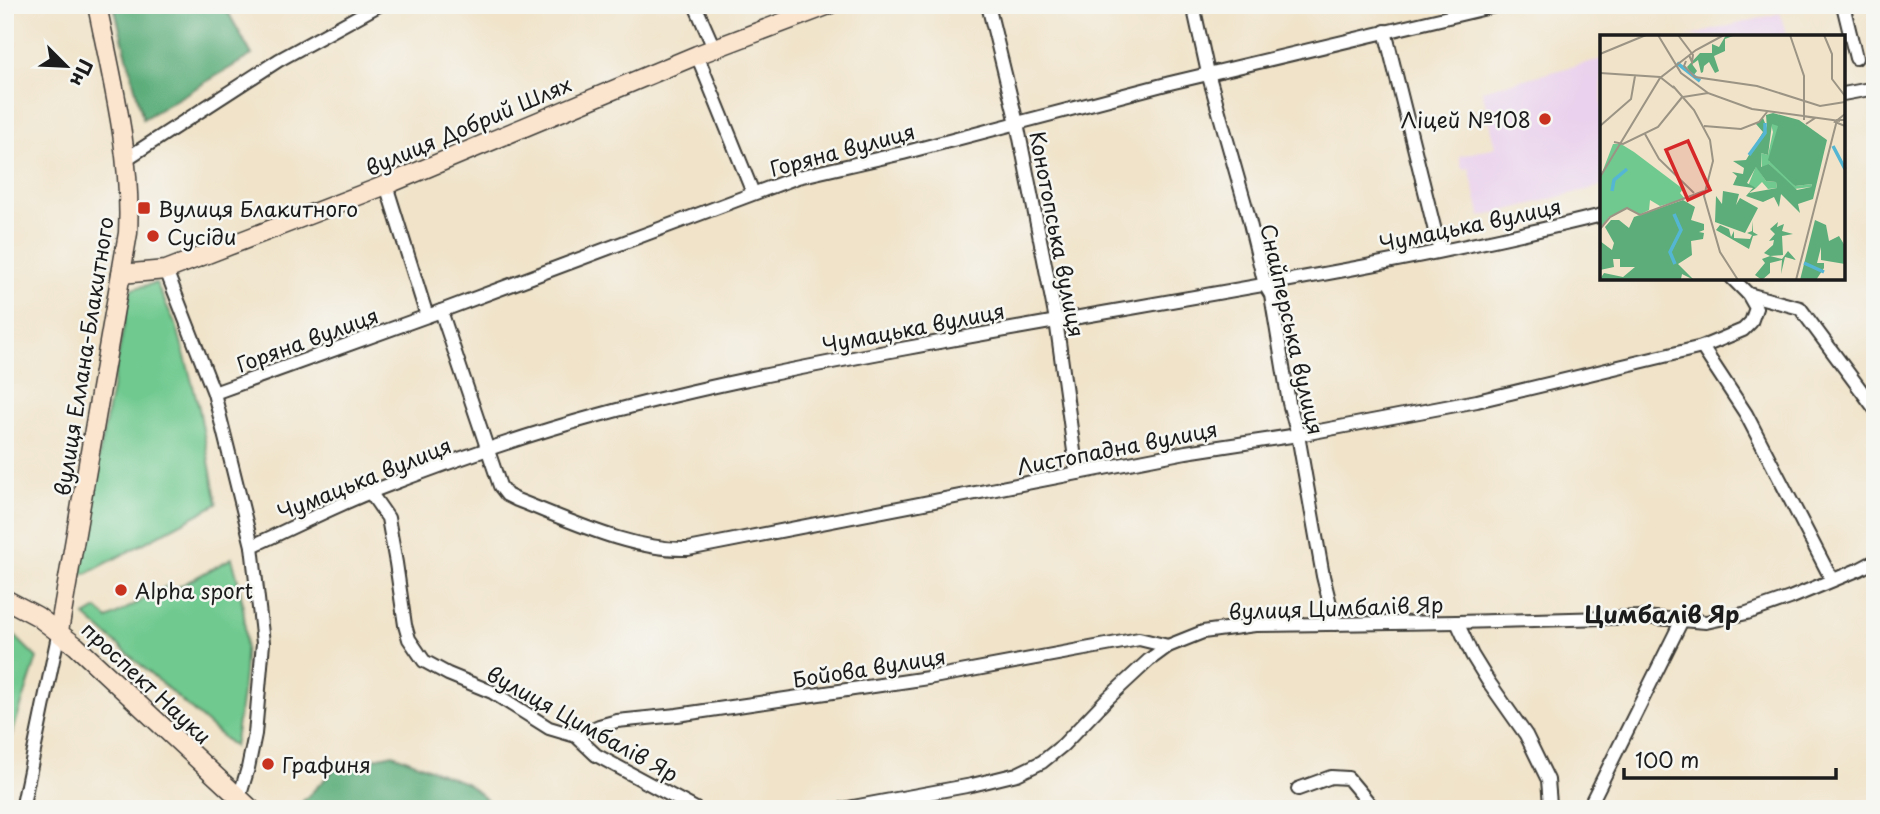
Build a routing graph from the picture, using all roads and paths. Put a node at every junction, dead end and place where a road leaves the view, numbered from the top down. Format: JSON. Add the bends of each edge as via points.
{"nodes":[{"id":1,"x":96,"y":5,"type":"edge"},
{"id":2,"x":379,"y":5,"type":"edge"},
{"id":3,"x":695,"y":5,"type":"edge"},
{"id":4,"x":829,"y":5,"type":"edge"},
{"id":5,"x":988,"y":5,"type":"edge"},
{"id":6,"x":1193,"y":5,"type":"edge"},
{"id":7,"x":1499,"y":5,"type":"edge"},
{"id":8,"x":1843,"y":5,"type":"edge"},
{"id":9,"x":1385,"y":31,"type":"junction"},
{"id":10,"x":714,"y":48,"type":"junction"},
{"id":11,"x":697,"y":55,"type":"junction"},
{"id":12,"x":1856,"y":58,"type":"dead end"},
{"id":13,"x":1208,"y":73,"type":"junction"},
{"id":14,"x":1875,"y":88,"type":"edge"},
{"id":15,"x":1845,"y":94,"type":"edge"},
{"id":16,"x":1017,"y":123,"type":"junction"},
{"id":17,"x":126,"y":159,"type":"junction"},
{"id":18,"x":386,"y":185,"type":"junction"},
{"id":19,"x":753,"y":193,"type":"junction"},
{"id":20,"x":1600,"y":215,"type":"edge"},
{"id":21,"x":1440,"y":251,"type":"junction"},
{"id":22,"x":166,"y":270,"type":"junction"},
{"id":23,"x":121,"y":274,"type":"junction"},
{"id":24,"x":1734,"y":280,"type":"edge"},
{"id":25,"x":1265,"y":285,"type":"junction"},
{"id":26,"x":1748,"y":294,"type":"junction"},
{"id":27,"x":441,"y":311,"type":"junction"},
{"id":28,"x":427,"y":316,"type":"junction"},
{"id":29,"x":1056,"y":320,"type":"junction"},
{"id":30,"x":1702,"y":347,"type":"junction"},
{"id":31,"x":214,"y":393,"type":"junction"},
{"id":32,"x":1875,"y":409,"type":"edge"},
{"id":33,"x":1298,"y":435,"type":"junction"},
{"id":34,"x":487,"y":449,"type":"junction"},
{"id":35,"x":1077,"y":473,"type":"junction"},
{"id":36,"x":370,"y":492,"type":"junction"},
{"id":37,"x":252,"y":546,"type":"junction"},
{"id":38,"x":1875,"y":561,"type":"edge"},
{"id":39,"x":1832,"y":580,"type":"junction"},
{"id":40,"x":5,"y":599,"type":"edge"},
{"id":41,"x":1682,"y":620,"type":"junction"},
{"id":42,"x":1457,"y":622,"type":"junction"},
{"id":43,"x":1335,"y":624,"type":"junction"},
{"id":44,"x":59,"y":631,"type":"junction"},
{"id":45,"x":1168,"y":646,"type":"junction"},
{"id":46,"x":576,"y":736,"type":"junction"},
{"id":47,"x":1298,"y":789,"type":"dead end"},
{"id":48,"x":245,"y":803,"type":"edge"},
{"id":49,"x":1550,"y":804,"type":"dead end"},
{"id":50,"x":22,"y":809,"type":"edge"},
{"id":51,"x":696,"y":809,"type":"edge"},
{"id":52,"x":842,"y":809,"type":"edge"},
{"id":53,"x":1374,"y":809,"type":"edge"},
{"id":54,"x":1588,"y":809,"type":"edge"}],
"edges":[{"from":1,"to":17,"type":"street","name":"вулиця Еллана-Блакитного"},
{"from":2,"to":17,"type":"street","via":[[279,60]]},
{"from":3,"to":10,"type":"street"},
{"from":4,"to":10,"type":"street","name":"вулиця Добрий Шлях"},
{"from":5,"to":16,"type":"street","name":"Конотопська вулиця"},
{"from":6,"to":13,"type":"street","name":"Снайперська вулиця"},
{"from":7,"to":9,"type":"street","name":"Горяна вулиця"},
{"from":8,"to":12,"type":"street"},
{"from":9,"to":13,"type":"street","name":"Горяна вулиця"},
{"from":9,"to":21,"type":"street"},
{"from":10,"to":11,"type":"street","name":"вулиця Добрий Шлях"},
{"from":11,"to":18,"type":"street","name":"вулиця Добрий Шлях"},
{"from":11,"to":19,"type":"street"},
{"from":13,"to":16,"type":"street","name":"Горяна вулиця"},
{"from":13,"to":25,"type":"street","name":"Снайперська вулиця"},
{"from":14,"to":15,"type":"street"},
{"from":16,"to":19,"type":"street","name":"Горяна вулиця","via":[[798,177]]},
{"from":16,"to":29,"type":"street","name":"Конотопська вулиця"},
{"from":17,"to":23,"type":"street","name":"вулиця Еллана-Блакитного","via":[[130,207]]},
{"from":18,"to":22,"type":"street","name":"вулиця Добрий Шлях"},
{"from":18,"to":28,"type":"street"},
{"from":19,"to":27,"type":"street","name":"Горяна вулиця"},
{"from":20,"to":21,"type":"street","name":"Чумацька вулиця"},
{"from":21,"to":25,"type":"street","name":"Чумацька вулиця"},
{"from":22,"to":23,"type":"street","name":"вулиця Добрий Шлях"},
{"from":22,"to":31,"type":"street"},
{"from":23,"to":44,"type":"street","name":"вулиця Еллана-Блакитного"},
{"from":24,"to":26,"type":"street"},
{"from":25,"to":29,"type":"street","name":"Чумацька вулиця"},
{"from":25,"to":33,"type":"street","name":"Снайперська вулиця"},
{"from":26,"to":30,"type":"street","name":"Листопадна вулиця","via":[[1756,308],[1751,322]]},
{"from":26,"to":32,"type":"street","via":[[1800,308]]},
{"from":27,"to":28,"type":"street","name":"Горяна вулиця"},
{"from":27,"to":34,"type":"street","name":"Листопадна вулиця"},
{"from":28,"to":31,"type":"street","name":"Горяна вулиця"},
{"from":29,"to":34,"type":"street","name":"Чумацька вулиця","via":[[764,374]]},
{"from":29,"to":35,"type":"street","name":"Конотопська вулиця"},
{"from":30,"to":33,"type":"street","name":"Листопадна вулиця","via":[[1477,401]]},
{"from":30,"to":39,"type":"street","via":[[1746,414]]},
{"from":31,"to":37,"type":"street"},
{"from":33,"to":35,"type":"street","name":"Листопадна вулиця"},
{"from":33,"to":43,"type":"street","name":"Снайперська вулиця"},
{"from":34,"to":35,"type":"street","name":"Листопадна вулиця","via":[[507,495],[637,545],[672,550]]},
{"from":34,"to":36,"type":"street","name":"Чумацька вулиця"},
{"from":36,"to":37,"type":"street","name":"Чумацька вулиця"},
{"from":36,"to":46,"type":"street","name":"вулиця Цимбалів Яр","via":[[388,518],[405,625],[424,661],[492,692],[549,728]]},
{"from":37,"to":48,"type":"street","via":[[263,643]]},
{"from":38,"to":39,"type":"street","name":"вулиця Цимбалів Яр"},
{"from":39,"to":41,"type":"street","name":"вулиця Цимбалів Яр","via":[[1747,613],[1706,622]]},
{"from":40,"to":44,"type":"street","name":"проспект Науки"},
{"from":41,"to":42,"type":"street","name":"вулиця Цимбалів Яр"},
{"from":41,"to":54,"type":"street"},
{"from":42,"to":43,"type":"street","name":"вулиця Цимбалів Яр"},
{"from":42,"to":49,"type":"street","via":[[1488,681],[1526,734],[1548,780]]},
{"from":43,"to":45,"type":"street","name":"вулиця Цимбалів Яр","via":[[1255,625],[1203,632]]},
{"from":44,"to":48,"type":"street","name":"проспект Науки"},
{"from":44,"to":50,"type":"street"},
{"from":45,"to":46,"type":"street","name":"Бойова вулиця","via":[[1139,639],[928,678],[617,721]]},
{"from":45,"to":52,"type":"street","name":"вулиця Цимбалів Яр","via":[[1042,762],[1017,774],[972,785]]},
{"from":46,"to":51,"type":"street","name":"вулиця Цимбалів Яр","via":[[596,755]]},
{"from":47,"to":53,"type":"street","via":[[1331,777],[1348,778]]}]}
